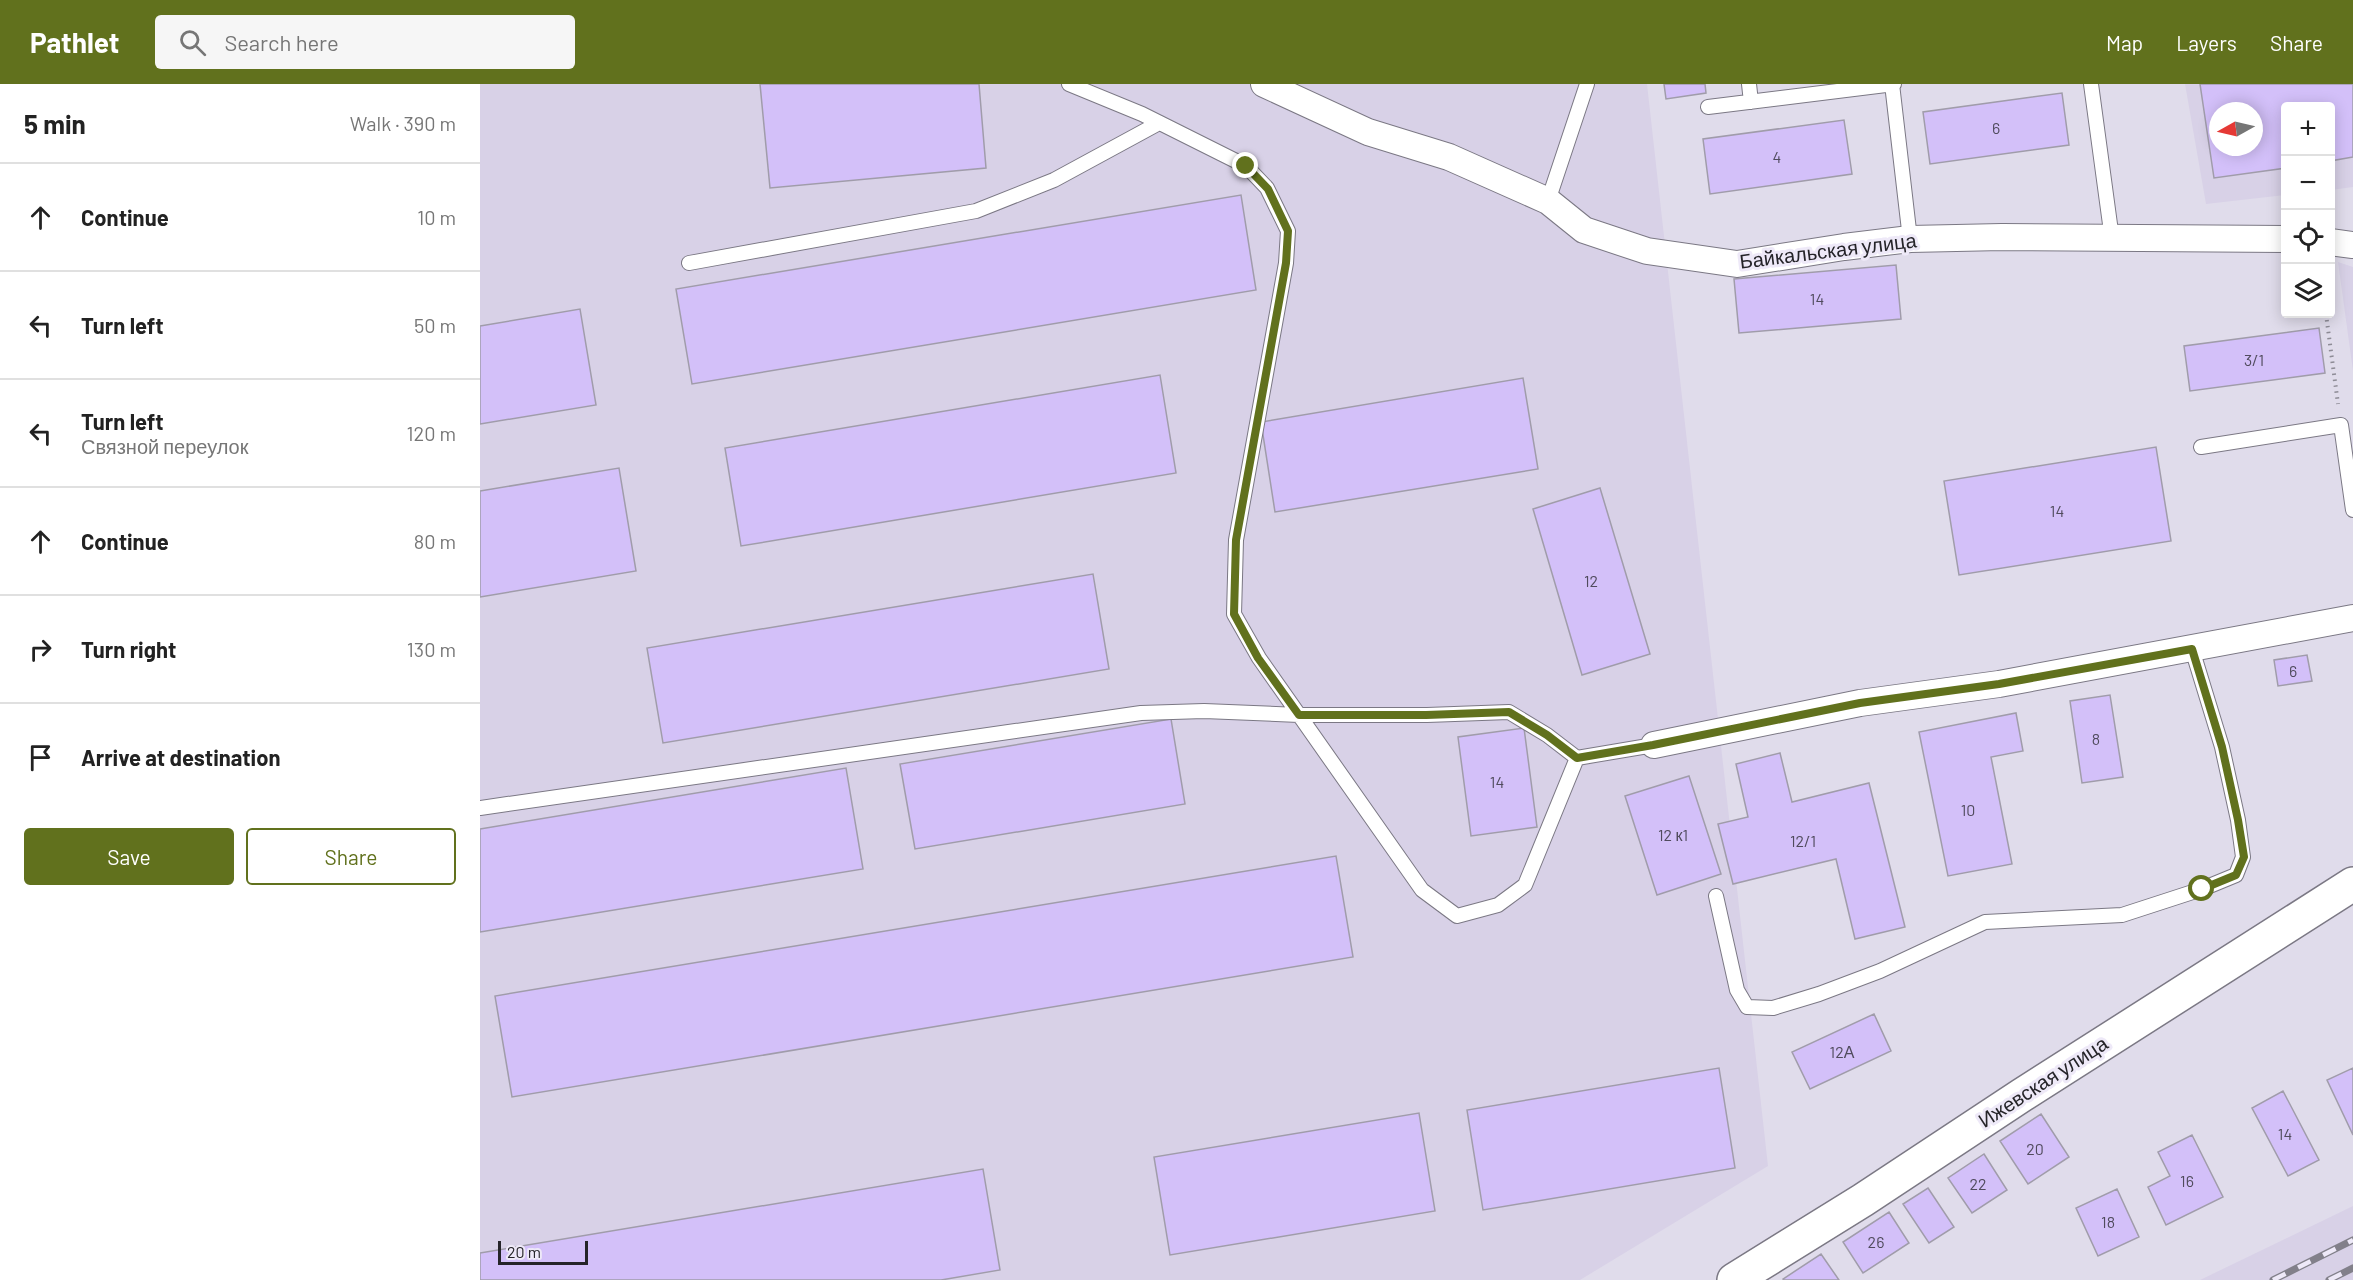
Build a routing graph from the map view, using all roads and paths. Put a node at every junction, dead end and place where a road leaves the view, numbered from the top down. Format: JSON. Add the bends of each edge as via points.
{"nodes":[{"id":1,"x":1069,"y":84,"type":"edge"},
{"id":2,"x":1264,"y":84,"type":"edge"},
{"id":3,"x":1587,"y":84,"type":"edge"},
{"id":4,"x":1749,"y":84,"type":"edge"},
{"id":5,"x":1893,"y":84,"type":"edge"},
{"id":6,"x":2091,"y":84,"type":"edge"},
{"id":7,"x":1751,"y":102,"type":"junction"},
{"id":8,"x":1708,"y":107,"type":"dead end"},
{"id":9,"x":1159,"y":123,"type":"junction"},
{"id":10,"x":1548,"y":201,"type":"junction"},
{"id":11,"x":1911,"y":239,"type":"junction"},
{"id":12,"x":2112,"y":239,"type":"junction"},
{"id":13,"x":2281,"y":239,"type":"edge"},
{"id":14,"x":2335,"y":243,"type":"edge"},
{"id":15,"x":2353,"y":245,"type":"edge"},
{"id":16,"x":689,"y":263,"type":"dead end"},
{"id":17,"x":2327,"y":318,"type":"edge"},
{"id":18,"x":2341,"y":425,"type":"junction"},
{"id":19,"x":2201,"y":447,"type":"dead end"},
{"id":20,"x":2353,"y":510,"type":"edge"},
{"id":21,"x":2353,"y":618,"type":"edge"},
{"id":22,"x":2192,"y":649,"type":"junction"},
{"id":23,"x":1299,"y":715,"type":"junction"},
{"id":24,"x":1653,"y":745,"type":"joint"},
{"id":25,"x":1577,"y":758,"type":"junction"},
{"id":26,"x":480,"y":808,"type":"edge"},
{"id":27,"x":2353,"y":884,"type":"edge"},
{"id":28,"x":1716,"y":896,"type":"dead end"},
{"id":29,"x":1734,"y":1280,"type":"edge"}],
"edges":[{"from":1,"to":9,"type":"lane"},
{"from":2,"to":10,"type":"street","name":"Байкальская улица","via":[[1368,132],[1449,157]]},
{"from":3,"to":10,"type":"lane"},
{"from":4,"to":7,"type":"lane"},
{"from":5,"to":7,"type":"lane"},
{"from":5,"to":11,"type":"lane"},
{"from":6,"to":12,"type":"lane"},
{"from":7,"to":8,"type":"lane"},
{"from":9,"to":16,"type":"lane","via":[[1054,180],[976,211]]},
{"from":9,"to":23,"type":"lane","via":[[1246,166],[1268,189],[1288,231],[1286,263],[1236,540],[1234,614],[1258,658]]},
{"from":10,"to":11,"type":"street","name":"Байкальская улица","via":[[1584,230],[1647,250],[1737,264]]},
{"from":11,"to":12,"type":"street","name":"Байкальская улица"},
{"from":12,"to":13,"type":"street","name":"Байкальская улица"},
{"from":14,"to":15,"type":"street"},
{"from":17,"to":18,"type":"path"},
{"from":18,"to":19,"type":"lane"},
{"from":18,"to":20,"type":"lane"},
{"from":21,"to":22,"type":"street"},
{"from":22,"to":24,"type":"street","via":[[1999,684],[1860,703]]},
{"from":22,"to":28,"type":"lane","via":[[2222,747],[2238,820],[2244,857],[2236,875],[2122,915],[1985,922],[1880,971],[1773,1008],[1748,1008],[1737,990]]},
{"from":23,"to":25,"type":"lane","via":[[1509,712]]},
{"from":23,"to":25,"type":"lane","via":[[1422,890],[1457,916],[1498,906],[1525,885]]},
{"from":23,"to":26,"type":"lane","via":[[1141,713]]},
{"from":24,"to":25,"type":"lane"},
{"from":27,"to":29,"type":"street","name":"Ижевская улица"}]}
